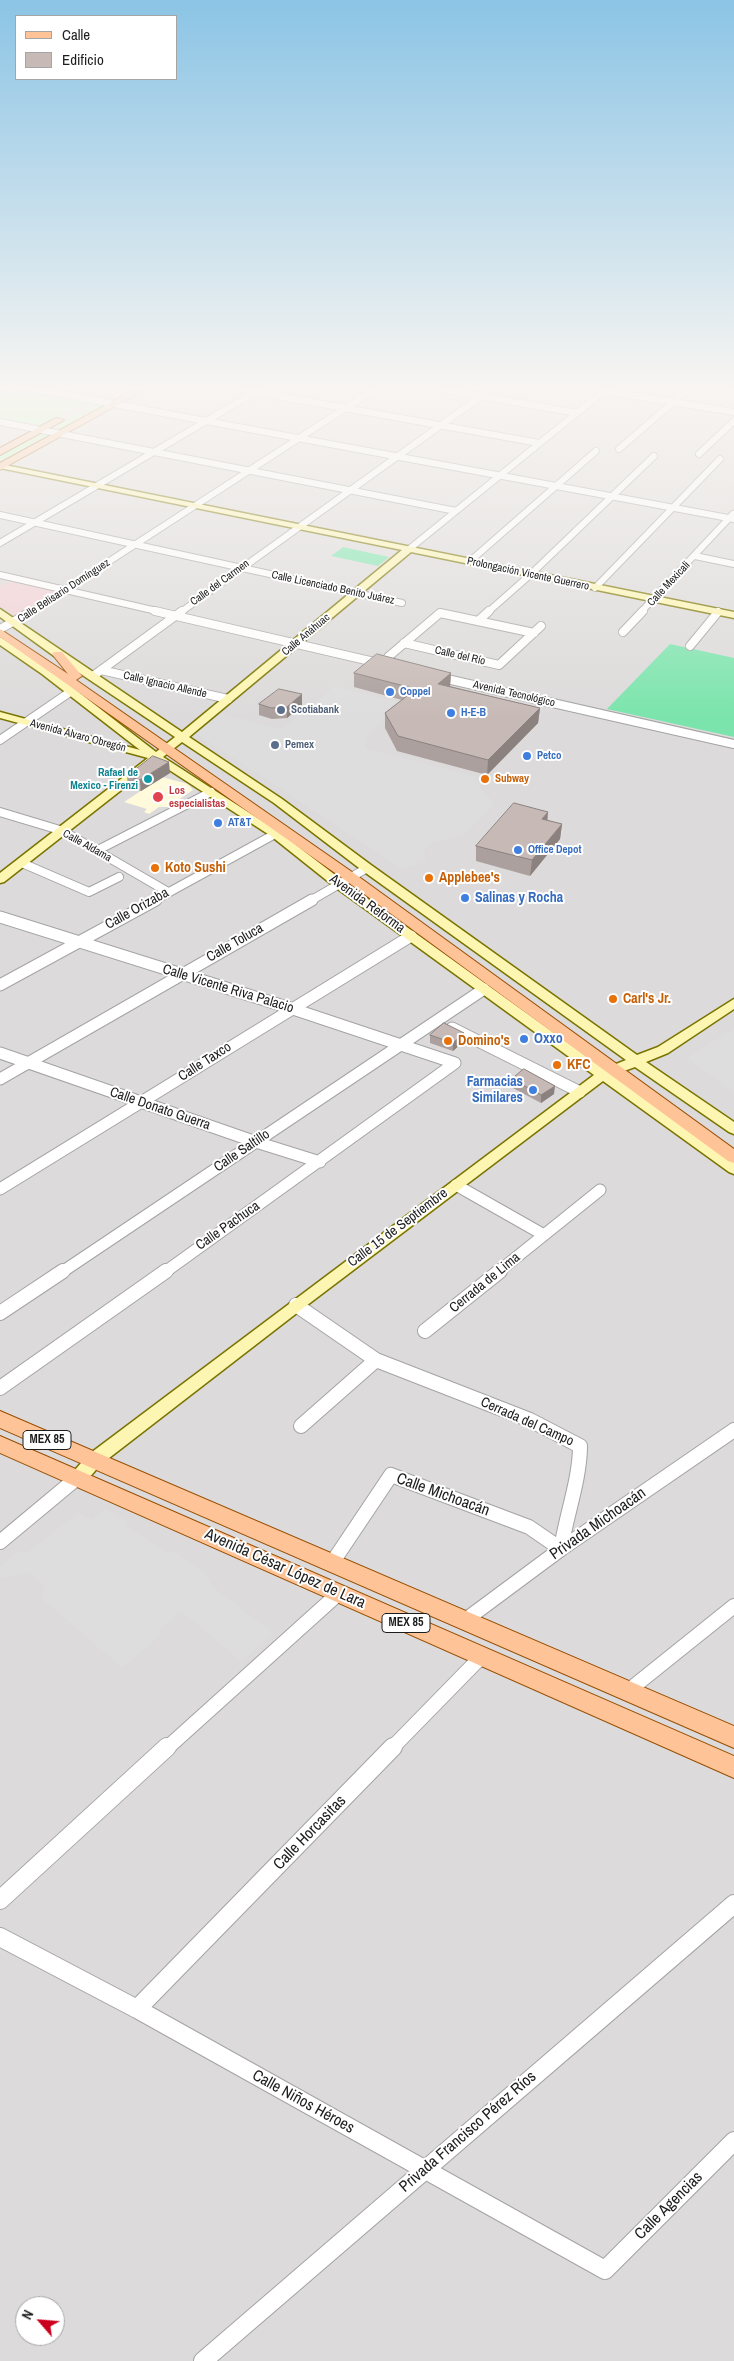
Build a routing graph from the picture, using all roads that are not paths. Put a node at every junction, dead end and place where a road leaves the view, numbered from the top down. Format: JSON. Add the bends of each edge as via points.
{"nodes":[{"id":1,"x":80,"y":497,"type":"edge"},
{"id":2,"x":154,"y":497,"type":"edge"},
{"id":3,"x":210,"y":497,"type":"edge"},
{"id":4,"x":340,"y":497,"type":"edge"},
{"id":5,"x":386,"y":497,"type":"edge"},
{"id":6,"x":473,"y":497,"type":"edge"},
{"id":7,"x":541,"y":497,"type":"edge"},
{"id":8,"x":611,"y":497,"type":"edge"},
{"id":9,"x":618,"y":497,"type":"edge"},
{"id":10,"x":684,"y":497,"type":"edge"},
{"id":11,"x":197,"y":506,"type":"junction"},
{"id":12,"x":674,"y":508,"type":"junction"},
{"id":13,"x":456,"y":511,"type":"junction"},
{"id":14,"x":0,"y":515,"type":"edge"},
{"id":15,"x":732,"y":517,"type":"edge"},
{"id":16,"x":35,"y":523,"type":"junction"},
{"id":17,"x":298,"y":527,"type":"junction"},
{"id":18,"x":0,"y":543,"type":"edge"},
{"id":19,"x":136,"y":545,"type":"junction"},
{"id":20,"x":408,"y":550,"type":"junction"},
{"id":21,"x":695,"y":556,"type":"junction"},
{"id":22,"x":469,"y":562,"type":"junction"},
{"id":23,"x":734,"y":564,"type":"edge"},
{"id":24,"x":242,"y":568,"type":"junction"},
{"id":25,"x":0,"y":575,"type":"edge"},
{"id":26,"x":530,"y":575,"type":"junction"},
{"id":27,"x":595,"y":588,"type":"junction"},
{"id":28,"x":67,"y":590,"type":"junction"},
{"id":29,"x":356,"y":593,"type":"junction"},
{"id":30,"x":654,"y":600,"type":"junction"},
{"id":31,"x":402,"y":603,"type":"dead end"},
{"id":32,"x":0,"y":612,"type":"edge"},
{"id":33,"x":718,"y":612,"type":"junction"},
{"id":34,"x":176,"y":615,"type":"junction"},
{"id":35,"x":734,"y":616,"type":"edge"},
{"id":36,"x":478,"y":621,"type":"junction"},
{"id":37,"x":541,"y":626,"type":"dead end"},
{"id":38,"x":3,"y":629,"type":"edge"},
{"id":39,"x":623,"y":632,"type":"dead end"},
{"id":40,"x":534,"y":633,"type":"junction"},
{"id":41,"x":404,"y":643,"type":"junction"},
{"id":42,"x":295,"y":644,"type":"junction"},
{"id":43,"x":690,"y":646,"type":"dead end"},
{"id":44,"x":58,"y":654,"type":"junction"},
{"id":45,"x":388,"y":657,"type":"edge"},
{"id":46,"x":394,"y":667,"type":"edge"},
{"id":47,"x":97,"y":673,"type":"junction"},
{"id":48,"x":432,"y":675,"type":"edge"},
{"id":49,"x":72,"y":683,"type":"junction"},
{"id":50,"x":228,"y":699,"type":"junction"},
{"id":51,"x":0,"y":715,"type":"edge"},
{"id":52,"x":25,"y":722,"type":"junction"},
{"id":53,"x":0,"y":740,"type":"edge"},
{"id":54,"x":734,"y":744,"type":"edge"},
{"id":55,"x":170,"y":747,"type":"junction"},
{"id":56,"x":211,"y":792,"type":"junction"},
{"id":57,"x":0,"y":812,"type":"edge"},
{"id":58,"x":266,"y":818,"type":"junction"},
{"id":59,"x":63,"y":831,"type":"junction"},
{"id":60,"x":275,"y":834,"type":"junction"},
{"id":61,"x":96,"y":851,"type":"junction"},
{"id":62,"x":22,"y":863,"type":"junction"},
{"id":63,"x":354,"y":875,"type":"junction"},
{"id":64,"x":119,"y":877,"type":"dead end"},
{"id":65,"x":0,"y":878,"type":"edge"},
{"id":66,"x":168,"y":892,"type":"junction"},
{"id":67,"x":0,"y":917,"type":"edge"},
{"id":68,"x":411,"y":936,"type":"junction"},
{"id":69,"x":78,"y":942,"type":"junction"},
{"id":70,"x":182,"y":974,"type":"junction"},
{"id":71,"x":0,"y":985,"type":"edge"},
{"id":72,"x":484,"y":989,"type":"junction"},
{"id":73,"x":734,"y":1003,"type":"edge"},
{"id":74,"x":290,"y":1008,"type":"junction"},
{"id":75,"x":436,"y":1020,"type":"junction"},
{"id":76,"x":400,"y":1044,"type":"junction"},
{"id":77,"x":0,"y":1053,"type":"edge"},
{"id":78,"x":28,"y":1063,"type":"junction"},
{"id":79,"x":455,"y":1063,"type":"joint"},
{"id":80,"x":620,"y":1068,"type":"junction"},
{"id":81,"x":0,"y":1079,"type":"edge"},
{"id":82,"x":580,"y":1092,"type":"junction"},
{"id":83,"x":143,"y":1103,"type":"junction"},
{"id":84,"x":734,"y":1129,"type":"edge"},
{"id":85,"x":256,"y":1142,"type":"junction"},
{"id":86,"x":734,"y":1144,"type":"edge"},
{"id":87,"x":734,"y":1156,"type":"edge"},
{"id":88,"x":320,"y":1162,"type":"junction"},
{"id":89,"x":734,"y":1168,"type":"edge"},
{"id":90,"x":456,"y":1185,"type":"junction"},
{"id":91,"x":0,"y":1189,"type":"edge"},
{"id":92,"x":600,"y":1190,"type":"dead end"},
{"id":93,"x":544,"y":1235,"type":"junction"},
{"id":94,"x":296,"y":1305,"type":"junction"},
{"id":95,"x":0,"y":1313,"type":"edge"},
{"id":96,"x":426,"y":1331,"type":"dead end"},
{"id":97,"x":376,"y":1360,"type":"junction"},
{"id":98,"x":0,"y":1388,"type":"edge"},
{"id":99,"x":0,"y":1419,"type":"edge"},
{"id":100,"x":301,"y":1426,"type":"dead end"},
{"id":101,"x":734,"y":1430,"type":"edge"},
{"id":102,"x":0,"y":1444,"type":"edge"},
{"id":103,"x":94,"y":1460,"type":"junction"},
{"id":104,"x":77,"y":1478,"type":"junction"},
{"id":105,"x":0,"y":1542,"type":"edge"},
{"id":106,"x":561,"y":1549,"type":"junction"},
{"id":107,"x":332,"y":1563,"type":"junction"},
{"id":108,"x":339,"y":1593,"type":"junction"},
{"id":109,"x":734,"y":1606,"type":"edge"},
{"id":110,"x":464,"y":1621,"type":"junction"},
{"id":111,"x":482,"y":1656,"type":"junction"},
{"id":112,"x":628,"y":1691,"type":"junction"},
{"id":113,"x":734,"y":1737,"type":"edge"},
{"id":114,"x":734,"y":1767,"type":"edge"},
{"id":115,"x":0,"y":1900,"type":"edge"},
{"id":116,"x":734,"y":1904,"type":"edge"},
{"id":117,"x":0,"y":1938,"type":"edge"},
{"id":118,"x":137,"y":2009,"type":"junction"},
{"id":119,"x":734,"y":2141,"type":"edge"},
{"id":120,"x":423,"y":2170,"type":"junction"},
{"id":121,"x":604,"y":2270,"type":"joint"},
{"id":122,"x":203,"y":2361,"type":"edge"}],
"edges":[{"from":1,"to":16,"type":"street"},
{"from":2,"to":11,"type":"street","name":"Prolongación Vicente Guerrero"},
{"from":3,"to":11,"type":"street","name":"Calle Belisario Domínguez"},
{"from":4,"to":17,"type":"street","name":"Calle del Carmen"},
{"from":5,"to":13,"type":"street"},
{"from":6,"to":13,"type":"street","name":"Calle Anáhuac"},
{"from":7,"to":22,"type":"street"},
{"from":8,"to":26,"type":"street"},
{"from":9,"to":12,"type":"street"},
{"from":10,"to":12,"type":"street"},
{"from":11,"to":17,"type":"street","name":"Prolongación Vicente Guerrero"},
{"from":11,"to":19,"type":"street","name":"Calle Belisario Domínguez"},
{"from":12,"to":15,"type":"street"},
{"from":12,"to":27,"type":"street"},
{"from":13,"to":20,"type":"street","name":"Calle Anáhuac"},
{"from":14,"to":16,"type":"street","name":"Calle Licenciado Benito Juárez"},
{"from":15,"to":21,"type":"street","name":"Calle Mexicali"},
{"from":16,"to":18,"type":"street"},
{"from":16,"to":19,"type":"street","name":"Calle Licenciado Benito Juárez"},
{"from":17,"to":20,"type":"street","name":"Prolongación Vicente Guerrero"},
{"from":17,"to":24,"type":"street","name":"Calle del Carmen"},
{"from":19,"to":24,"type":"street","name":"Calle Licenciado Benito Juárez"},
{"from":19,"to":28,"type":"street","name":"Calle Belisario Domínguez"},
{"from":20,"to":22,"type":"street","name":"Prolongación Vicente Guerrero"},
{"from":20,"to":29,"type":"street","name":"Calle Anáhuac"},
{"from":21,"to":23,"type":"street"},
{"from":21,"to":30,"type":"street","name":"Calle Mexicali"},
{"from":22,"to":26,"type":"street","name":"Prolongación Vicente Guerrero"},
{"from":24,"to":29,"type":"street","name":"Calle Licenciado Benito Juárez"},
{"from":24,"to":34,"type":"street","name":"Calle del Carmen"},
{"from":25,"to":28,"type":"street"},
{"from":26,"to":27,"type":"street","name":"Prolongación Vicente Guerrero"},
{"from":26,"to":36,"type":"street"},
{"from":27,"to":30,"type":"street","name":"Prolongación Vicente Guerrero"},
{"from":28,"to":34,"type":"street"},
{"from":28,"to":38,"type":"street","name":"Calle Belisario Domínguez"},
{"from":29,"to":31,"type":"street","name":"Calle Licenciado Benito Juárez"},
{"from":29,"to":42,"type":"street","name":"Calle Anáhuac"},
{"from":30,"to":33,"type":"street","name":"Prolongación Vicente Guerrero"},
{"from":30,"to":39,"type":"street","name":"Calle Mexicali"},
{"from":32,"to":38,"type":"street","name":"Avenida Reforma"},
{"from":33,"to":35,"type":"street","name":"Prolongación Vicente Guerrero"},
{"from":33,"to":43,"type":"street"},
{"from":34,"to":42,"type":"street"},
{"from":34,"to":47,"type":"street","name":"Calle del Carmen"},
{"from":36,"to":40,"type":"street"},
{"from":36,"to":41,"type":"street","via":[[440,613]]},
{"from":37,"to":40,"type":"street","name":"Calle del Río"},
{"from":38,"to":44,"type":"street","name":"Avenida Reforma"},
{"from":38,"to":49,"type":"main road","name":"Avenida Reforma"},
{"from":38,"to":49,"type":"street","name":"Avenida Reforma","via":[[46,672]]},
{"from":40,"to":41,"type":"street","name":"Calle del Río","via":[[499,665]]},
{"from":41,"to":45,"type":"street"},
{"from":42,"to":46,"type":"street"},
{"from":42,"to":50,"type":"street","name":"Calle Anáhuac"},
{"from":44,"to":47,"type":"street","name":"Avenida Reforma"},
{"from":44,"to":49,"type":"main road"},
{"from":47,"to":50,"type":"street","name":"Calle Ignacio Allende"},
{"from":47,"to":55,"type":"street","name":"Avenida Reforma"},
{"from":48,"to":54,"type":"street","name":"Avenida Tecnológico"},
{"from":49,"to":52,"type":"street"},
{"from":49,"to":55,"type":"main road","name":"Avenida Reforma"},
{"from":50,"to":55,"type":"street","name":"Calle Anáhuac"},
{"from":51,"to":52,"type":"street","name":"Avenida Álvaro Obregón"},
{"from":52,"to":53,"type":"street"},
{"from":52,"to":55,"type":"street","name":"Avenida Álvaro Obregón"},
{"from":55,"to":56,"type":"street","name":"Avenida Reforma"},
{"from":55,"to":58,"type":"main road","name":"Avenida Reforma"},
{"from":55,"to":59,"type":"street","name":"Calle Anáhuac"},
{"from":55,"to":63,"type":"main road","name":"Avenida Reforma"},
{"from":56,"to":60,"type":"street","name":"Avenida Reforma"},
{"from":56,"to":61,"type":"street"},
{"from":57,"to":59,"type":"street","name":"Calle Aldama"},
{"from":58,"to":60,"type":"main road"},
{"from":58,"to":63,"type":"main road","name":"Avenida Reforma"},
{"from":59,"to":61,"type":"street","name":"Calle Aldama"},
{"from":59,"to":62,"type":"street","name":"Calle Anáhuac"},
{"from":60,"to":63,"type":"street","name":"Avenida Reforma"},
{"from":60,"to":66,"type":"street","name":"Calle Orizaba"},
{"from":61,"to":66,"type":"street","name":"Calle Aldama"},
{"from":62,"to":64,"type":"street","via":[[89,892]]},
{"from":62,"to":65,"type":"street","name":"Calle Anáhuac"},
{"from":63,"to":68,"type":"street","name":"Avenida Reforma"},
{"from":63,"to":70,"type":"street","name":"Calle Toluca"},
{"from":63,"to":80,"type":"main road","name":"Avenida Reforma"},
{"from":63,"to":80,"type":"street","name":"Avenida Reforma"},
{"from":66,"to":69,"type":"street","name":"Calle Orizaba"},
{"from":67,"to":69,"type":"street","name":"Calle Vicente Riva Palacio"},
{"from":68,"to":72,"type":"street","name":"Avenida Reforma"},
{"from":68,"to":74,"type":"street","name":"Calle Taxco"},
{"from":69,"to":70,"type":"street","name":"Calle Vicente Riva Palacio"},
{"from":69,"to":71,"type":"street","name":"Calle Orizaba"},
{"from":70,"to":74,"type":"street","name":"Calle Vicente Riva Palacio"},
{"from":70,"to":78,"type":"street","name":"Calle Toluca"},
{"from":72,"to":75,"type":"street","name":"Calle Saltillo"},
{"from":72,"to":80,"type":"street","name":"Avenida Reforma"},
{"from":73,"to":80,"type":"street","name":"Calle 15 de Septiembre","via":[[663,1050]]},
{"from":74,"to":76,"type":"street","name":"Calle Vicente Riva Palacio"},
{"from":74,"to":83,"type":"street","name":"Calle Taxco"},
{"from":75,"to":76,"type":"street","name":"Calle Saltillo"},
{"from":75,"to":82,"type":"street"},
{"from":76,"to":79,"type":"street","name":"Calle Vicente Riva Palacio"},
{"from":76,"to":85,"type":"street","name":"Calle Saltillo"},
{"from":77,"to":78,"type":"street","name":"Calle Donato Guerra"},
{"from":78,"to":81,"type":"street","name":"Calle Toluca"},
{"from":78,"to":83,"type":"street","name":"Calle Donato Guerra"},
{"from":79,"to":88,"type":"street","name":"Calle Pachuca"},
{"from":80,"to":82,"type":"street","name":"Calle 15 de Septiembre"},
{"from":80,"to":84,"type":"street","name":"Avenida Reforma"},
{"from":80,"to":86,"type":"main road","name":"Avenida Reforma"},
{"from":80,"to":87,"type":"main road","name":"Avenida Reforma"},
{"from":80,"to":89,"type":"street","name":"Avenida Reforma"},
{"from":82,"to":90,"type":"street","name":"Calle 15 de Septiembre"},
{"from":83,"to":85,"type":"street","name":"Calle Donato Guerra"},
{"from":83,"to":91,"type":"street","name":"Calle Taxco"},
{"from":85,"to":88,"type":"street","name":"Calle Donato Guerra"},
{"from":85,"to":95,"type":"street","name":"Calle Saltillo"},
{"from":88,"to":98,"type":"street","name":"Calle Pachuca"},
{"from":90,"to":93,"type":"street"},
{"from":90,"to":94,"type":"street","name":"Calle 15 de Septiembre"},
{"from":92,"to":93,"type":"street","name":"Cerrada de Lima"},
{"from":93,"to":96,"type":"street","name":"Cerrada de Lima"},
{"from":94,"to":97,"type":"street","name":"Cerrada del Campo"},
{"from":94,"to":103,"type":"street","name":"Calle 15 de Septiembre"},
{"from":97,"to":100,"type":"street"},
{"from":97,"to":106,"type":"street","name":"Cerrada del Campo","via":[[530,1420],[580,1446],[580,1461]]},
{"from":99,"to":103,"type":"main road","name":"Avenida César López de Lara","number":"MEX 85"},
{"from":101,"to":106,"type":"street","name":"Privada Michoacán"},
{"from":102,"to":104,"type":"main road","name":"Avenida César López de Lara","number":"MEX 85"},
{"from":103,"to":104,"type":"street","name":"Calle 15 de Septiembre"},
{"from":103,"to":107,"type":"main road","name":"Avenida César López de Lara","number":"MEX 85"},
{"from":104,"to":105,"type":"street"},
{"from":104,"to":108,"type":"main road","name":"Avenida César López de Lara","number":"MEX 85"},
{"from":106,"to":107,"type":"street","name":"Calle Michoacán","via":[[529,1527],[391,1475]]},
{"from":106,"to":110,"type":"street","name":"Privada Michoacán"},
{"from":107,"to":110,"type":"main road","name":"Avenida César López de Lara","number":"MEX 85"},
{"from":108,"to":111,"type":"main road","name":"Avenida César López de Lara","number":"MEX 85"},
{"from":108,"to":115,"type":"street"},
{"from":109,"to":112,"type":"street"},
{"from":110,"to":112,"type":"main road","name":"Avenida César López de Lara","number":"MEX 85"},
{"from":111,"to":114,"type":"main road","name":"Avenida César López de Lara","number":"MEX 85"},
{"from":111,"to":118,"type":"street","name":"Calle Horcasitas"},
{"from":112,"to":113,"type":"main road","name":"Avenida César López de Lara","number":"MEX 85"},
{"from":116,"to":120,"type":"street","name":"Privada Francisco Pérez Ríos"},
{"from":117,"to":118,"type":"street","name":"Calle Niños Héroes"},
{"from":118,"to":120,"type":"street","name":"Calle Niños Héroes"},
{"from":119,"to":121,"type":"street","name":"Calle Agencias"},
{"from":120,"to":121,"type":"street","name":"Calle Niños Héroes"},
{"from":120,"to":122,"type":"street","name":"Privada Francisco Pérez Ríos"}]}
